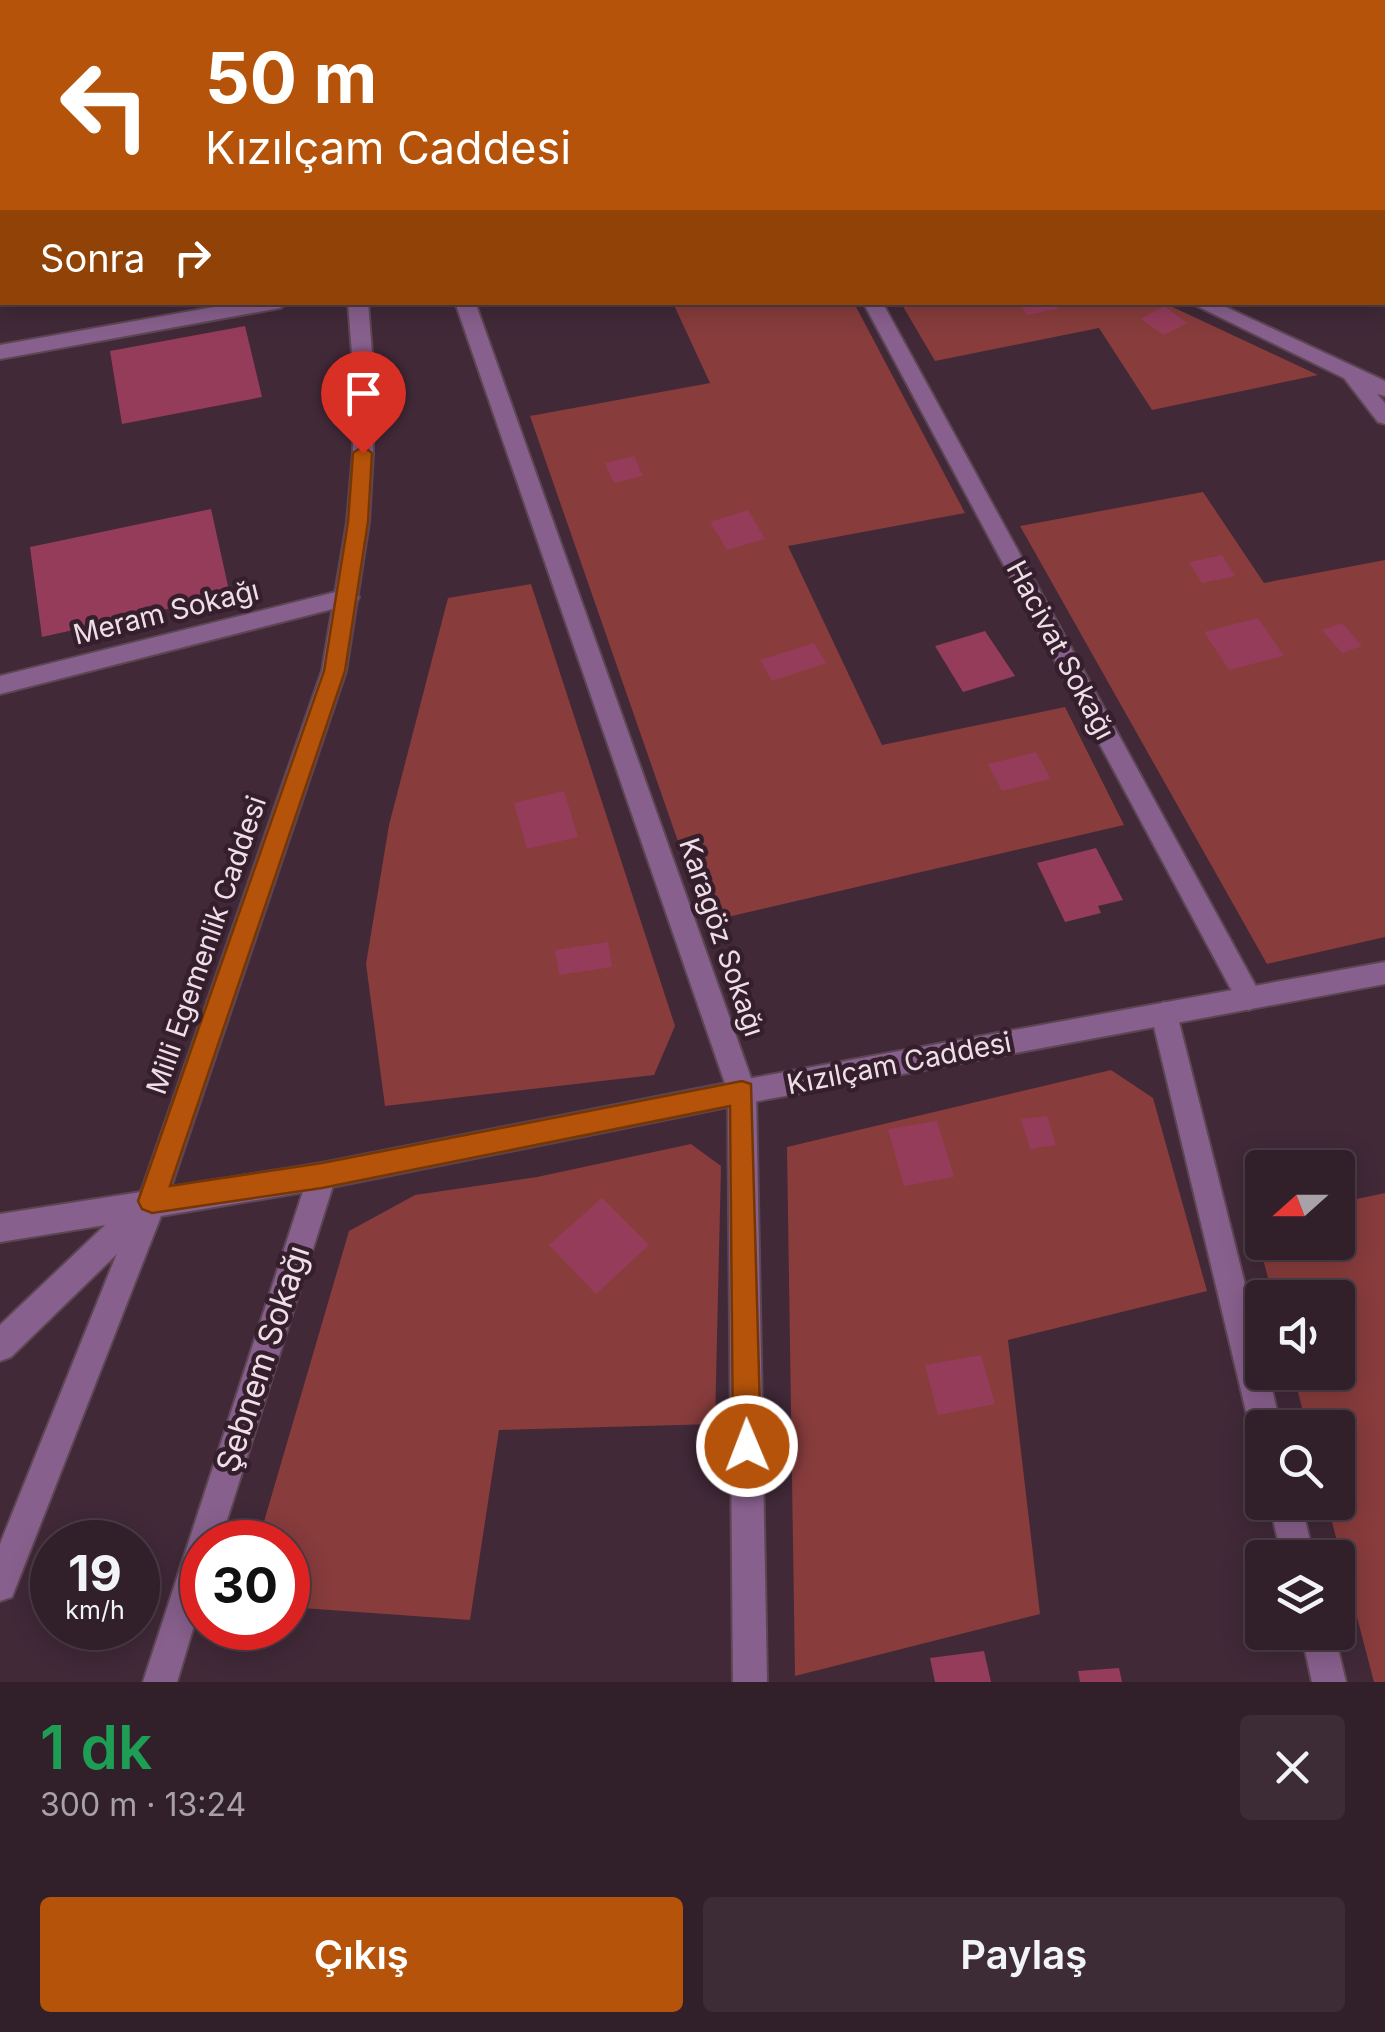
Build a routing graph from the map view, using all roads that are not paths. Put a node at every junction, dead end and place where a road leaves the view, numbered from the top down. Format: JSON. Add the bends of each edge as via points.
{"nodes":[{"id":1,"x":263,"y":305,"type":"edge"},
{"id":2,"x":358,"y":305,"type":"edge"},
{"id":3,"x":466,"y":305,"type":"edge"},
{"id":4,"x":874,"y":305,"type":"edge"},
{"id":5,"x":1204,"y":305,"type":"edge"},
{"id":6,"x":0,"y":352,"type":"edge"},
{"id":7,"x":1351,"y":374,"type":"junction"},
{"id":8,"x":1385,"y":389,"type":"edge"},
{"id":9,"x":1385,"y":417,"type":"edge"},
{"id":10,"x":348,"y":597,"type":"junction"},
{"id":11,"x":0,"y":684,"type":"edge"},
{"id":12,"x":1385,"y":974,"type":"edge"},
{"id":13,"x":1249,"y":998,"type":"junction"},
{"id":14,"x":1164,"y":1014,"type":"junction"},
{"id":15,"x":742,"y":1092,"type":"junction"},
{"id":16,"x":322,"y":1176,"type":"junction"},
{"id":17,"x":152,"y":1201,"type":"junction"},
{"id":18,"x":0,"y":1228,"type":"edge"},
{"id":19,"x":0,"y":1346,"type":"edge"},
{"id":20,"x":1262,"y":1410,"type":"edge"},
{"id":21,"x":212,"y":1520,"type":"edge"},
{"id":22,"x":0,"y":1585,"type":"edge"},
{"id":23,"x":180,"y":1620,"type":"edge"},
{"id":24,"x":1321,"y":1650,"type":"edge"},
{"id":25,"x":160,"y":1682,"type":"edge"},
{"id":26,"x":750,"y":1682,"type":"edge"},
{"id":27,"x":1329,"y":1682,"type":"edge"}],
"edges":[{"from":1,"to":6,"type":"street"},
{"from":2,"to":10,"type":"street","name":"Milli Egemenlik Caddesi","via":[[363,453]]},
{"from":3,"to":15,"type":"street","name":"Karagöz Sokağı"},
{"from":4,"to":13,"type":"street","name":"Hacivat Sokağı"},
{"from":5,"to":7,"type":"street"},
{"from":7,"to":8,"type":"street"},
{"from":7,"to":9,"type":"street"},
{"from":10,"to":11,"type":"street","name":"Meram Sokağı"},
{"from":10,"to":17,"type":"street","name":"Milli Egemenlik Caddesi","via":[[334,671]]},
{"from":12,"to":13,"type":"street","name":"Kızılçam Caddesi"},
{"from":13,"to":14,"type":"street","name":"Kızılçam Caddesi"},
{"from":14,"to":15,"type":"street","name":"Kızılçam Caddesi"},
{"from":14,"to":20,"type":"street"},
{"from":15,"to":16,"type":"street","name":"Kızılçam Caddesi"},
{"from":15,"to":26,"type":"street","name":"Karagöz Sokağı"},
{"from":16,"to":17,"type":"street","name":"Kızılçam Caddesi"},
{"from":16,"to":21,"type":"street","name":"Şebnem Sokağı"},
{"from":17,"to":18,"type":"street","name":"Kızılçam Caddesi"},
{"from":17,"to":19,"type":"street"},
{"from":17,"to":22,"type":"street","name":"Milli Egemenlik Caddesi"},
{"from":23,"to":25,"type":"street","name":"Şebnem Sokağı"},
{"from":24,"to":27,"type":"street"}]}
